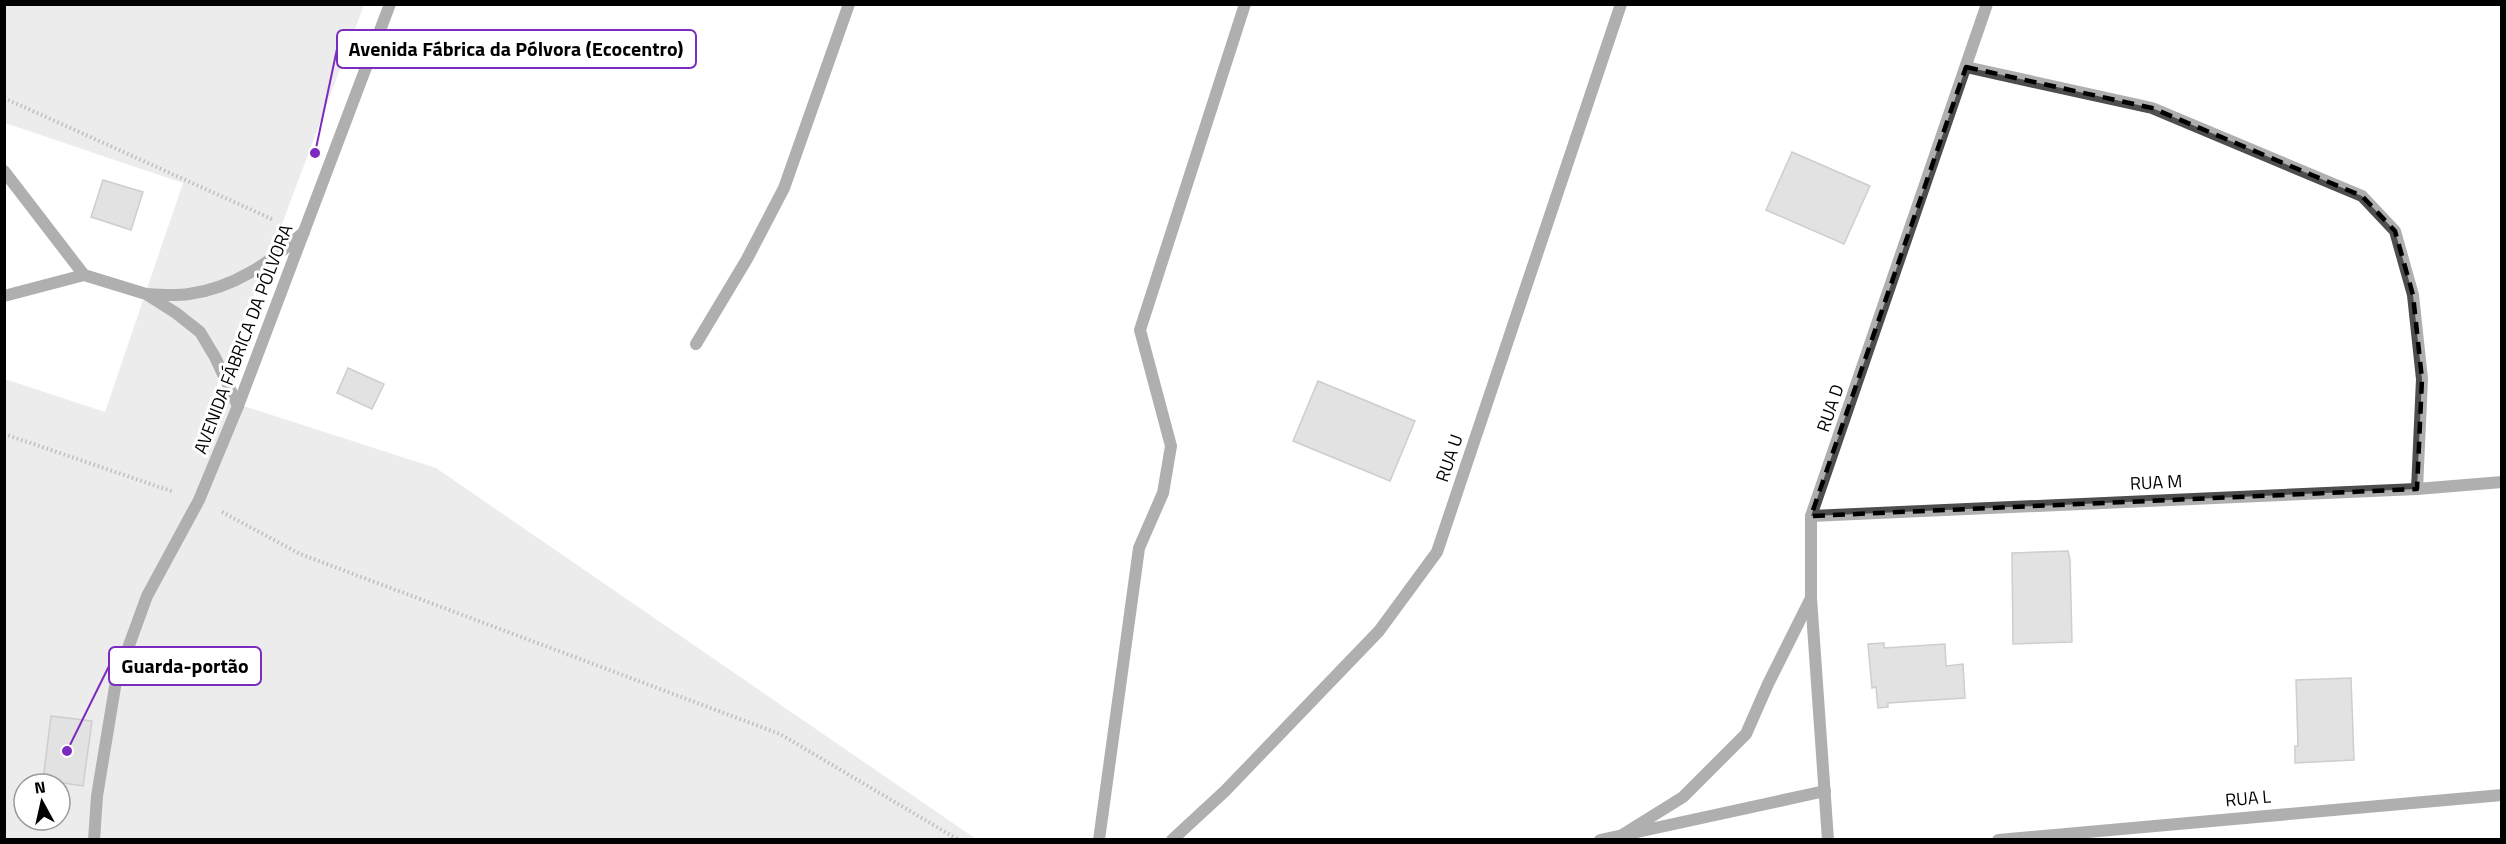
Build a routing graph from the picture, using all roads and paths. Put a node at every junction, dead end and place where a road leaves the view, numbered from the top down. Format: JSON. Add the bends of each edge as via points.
{"nodes":[{"id":1,"x":390,"y":4,"type":"edge"},
{"id":2,"x":849,"y":4,"type":"edge"},
{"id":3,"x":1245,"y":4,"type":"edge"},
{"id":4,"x":1621,"y":4,"type":"edge"},
{"id":5,"x":1987,"y":4,"type":"edge"},
{"id":6,"x":1966,"y":67,"type":"junction"},
{"id":7,"x":4,"y":98,"type":"edge"},
{"id":8,"x":4,"y":171,"type":"edge"},
{"id":9,"x":304,"y":232,"type":"junction"},
{"id":10,"x":84,"y":275,"type":"junction"},
{"id":11,"x":146,"y":294,"type":"junction"},
{"id":12,"x":4,"y":296,"type":"edge"},
{"id":13,"x":696,"y":344,"type":"dead end"},
{"id":14,"x":238,"y":406,"type":"junction"},
{"id":15,"x":4,"y":434,"type":"edge"},
{"id":16,"x":2502,"y":482,"type":"edge"},
{"id":17,"x":2417,"y":489,"type":"junction"},
{"id":18,"x":199,"y":500,"type":"junction"},
{"id":19,"x":1811,"y":516,"type":"junction"},
{"id":20,"x":1811,"y":598,"type":"junction"},
{"id":21,"x":1825,"y":791,"type":"junction"},
{"id":22,"x":2502,"y":795,"type":"edge"},
{"id":23,"x":1622,"y":835,"type":"junction"},
{"id":24,"x":94,"y":840,"type":"edge"},
{"id":25,"x":958,"y":840,"type":"edge"},
{"id":26,"x":1099,"y":840,"type":"edge"},
{"id":27,"x":1172,"y":840,"type":"edge"},
{"id":28,"x":1600,"y":840,"type":"edge"},
{"id":29,"x":1828,"y":840,"type":"edge"},
{"id":30,"x":1998,"y":840,"type":"edge"}],
"edges":[{"from":1,"to":9,"type":"street","name":"AVENIDA FÁBRICA DA PÓLVORA"},
{"from":2,"to":13,"type":"street","via":[[784,188]]},
{"from":3,"to":26,"type":"street","via":[[1140,330],[1171,446],[1163,493],[1139,548]]},
{"from":4,"to":27,"type":"street","name":"RUA U","via":[[1437,552],[1379,631]]},
{"from":5,"to":6,"type":"street","name":"RUA D"},
{"from":6,"to":17,"type":"street","via":[[2152,108],[2362,196],[2395,231],[2413,295],[2422,379]]},
{"from":6,"to":19,"type":"street","name":"RUA D"},
{"from":7,"to":9,"type":"path"},
{"from":8,"to":10,"type":"street"},
{"from":9,"to":11,"type":"street","via":[[240,279],[212,290],[186,295]]},
{"from":9,"to":14,"type":"street","name":"AVENIDA FÁBRICA DA PÓLVORA"},
{"from":10,"to":11,"type":"street"},
{"from":10,"to":12,"type":"street"},
{"from":11,"to":14,"type":"street","via":[[200,332]]},
{"from":14,"to":18,"type":"street","name":"AVENIDA FÁBRICA DA PÓLVORA"},
{"from":15,"to":18,"type":"path"},
{"from":16,"to":17,"type":"street","name":"RUA M"},
{"from":17,"to":19,"type":"street","name":"RUA M"},
{"from":18,"to":24,"type":"street","name":"AVENIDA FÁBRICA DA PÓLVORA","via":[[147,596],[116,681],[97,796]]},
{"from":18,"to":25,"type":"path","via":[[300,554],[780,734]]},
{"from":19,"to":20,"type":"street","name":"RUA D"},
{"from":20,"to":21,"type":"street","name":"RUA D"},
{"from":20,"to":23,"type":"street","via":[[1746,734],[1683,797]]},
{"from":21,"to":23,"type":"street"},
{"from":21,"to":29,"type":"street","name":"RUA D"},
{"from":22,"to":30,"type":"street","name":"RUA L"},
{"from":23,"to":28,"type":"street"}]}
